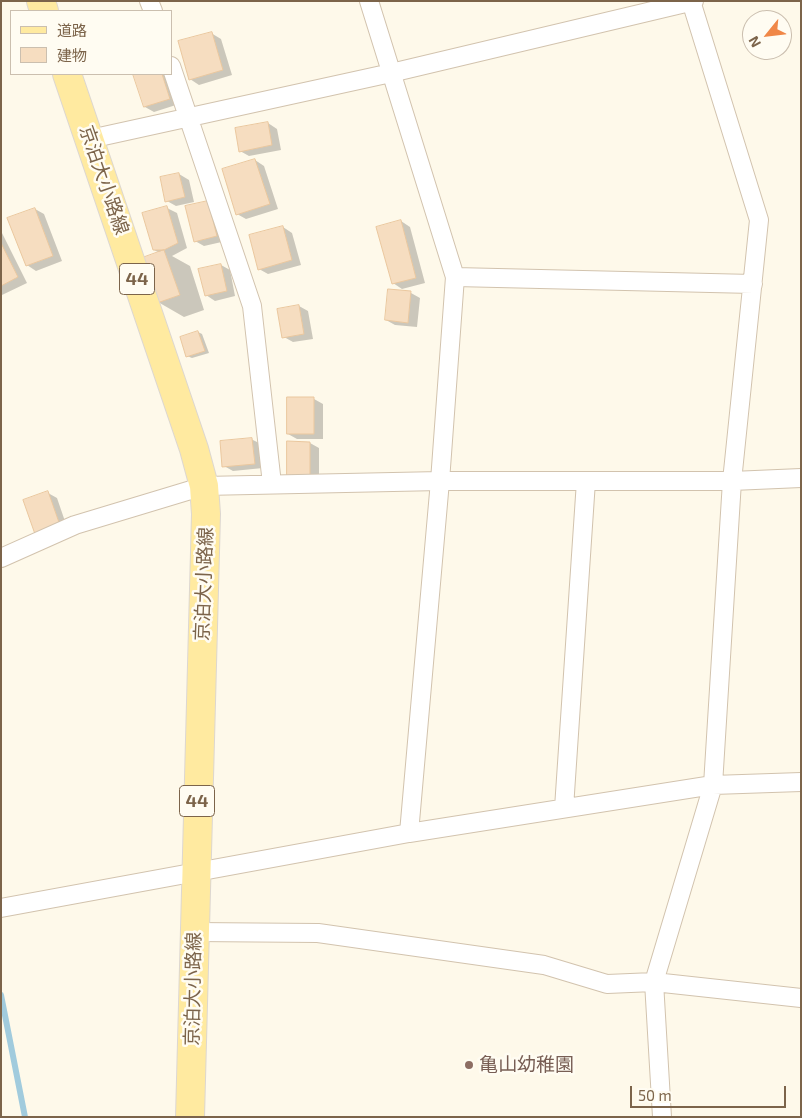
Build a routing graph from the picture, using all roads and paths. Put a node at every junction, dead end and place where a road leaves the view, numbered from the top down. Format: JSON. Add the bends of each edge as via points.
{"nodes":[{"id":1,"x":369,"y":1,"type":"edge"},
{"id":2,"x":692,"y":1,"type":"edge"},
{"id":3,"x":172,"y":69,"type":"edge"},
{"id":4,"x":391,"y":73,"type":"junction"},
{"id":5,"x":67,"y":75,"type":"edge"},
{"id":6,"x":188,"y":117,"type":"junction"},
{"id":7,"x":90,"y":139,"type":"junction"},
{"id":8,"x":455,"y":277,"type":"junction"},
{"id":9,"x":753,"y":284,"type":"junction"},
{"id":10,"x":801,"y":478,"type":"edge"},
{"id":11,"x":440,"y":481,"type":"junction"},
{"id":12,"x":586,"y":481,"type":"junction"},
{"id":13,"x":732,"y":481,"type":"junction"},
{"id":14,"x":272,"y":484,"type":"junction"},
{"id":15,"x":204,"y":486,"type":"junction"},
{"id":16,"x":1,"y":558,"type":"edge"},
{"id":17,"x":801,"y":782,"type":"edge"},
{"id":18,"x":713,"y":785,"type":"junction"},
{"id":19,"x":564,"y":808,"type":"junction"},
{"id":20,"x":409,"y":833,"type":"junction"},
{"id":21,"x":195,"y":873,"type":"junction"},
{"id":22,"x":3,"y":908,"type":"edge"},
{"id":23,"x":194,"y":932,"type":"junction"},
{"id":24,"x":654,"y":982,"type":"junction"},
{"id":25,"x":801,"y":998,"type":"edge"},
{"id":26,"x":190,"y":1117,"type":"edge"},
{"id":27,"x":662,"y":1117,"type":"edge"}],
"edges":[{"from":1,"to":4,"type":"street"},
{"from":2,"to":4,"type":"street"},
{"from":2,"to":9,"type":"street","via":[[759,220]]},
{"from":3,"to":6,"type":"street"},
{"from":4,"to":6,"type":"street"},
{"from":4,"to":8,"type":"street"},
{"from":5,"to":7,"type":"main road","name":"京泊大小路線","number":"44"},
{"from":6,"to":7,"type":"street"},
{"from":6,"to":14,"type":"street","via":[[252,306]]},
{"from":7,"to":15,"type":"main road","name":"京泊大小路線","number":"44"},
{"from":8,"to":9,"type":"street"},
{"from":8,"to":11,"type":"street"},
{"from":9,"to":13,"type":"street"},
{"from":10,"to":13,"type":"street"},
{"from":11,"to":12,"type":"street"},
{"from":11,"to":14,"type":"street"},
{"from":11,"to":20,"type":"street"},
{"from":12,"to":13,"type":"street"},
{"from":12,"to":19,"type":"street"},
{"from":13,"to":18,"type":"street"},
{"from":14,"to":15,"type":"street"},
{"from":15,"to":16,"type":"street","via":[[75,525]]},
{"from":15,"to":21,"type":"main road","name":"京泊大小路線","number":"44","via":[[206,514]]},
{"from":17,"to":18,"type":"street"},
{"from":18,"to":19,"type":"street"},
{"from":18,"to":24,"type":"street"},
{"from":19,"to":20,"type":"street"},
{"from":20,"to":21,"type":"street"},
{"from":21,"to":22,"type":"street"},
{"from":21,"to":23,"type":"main road","name":"京泊大小路線","number":"44"},
{"from":23,"to":24,"type":"street","via":[[318,933],[544,965],[607,984]]},
{"from":23,"to":26,"type":"main road","name":"京泊大小路線","number":"44"},
{"from":24,"to":25,"type":"street"},
{"from":24,"to":27,"type":"street"}]}
